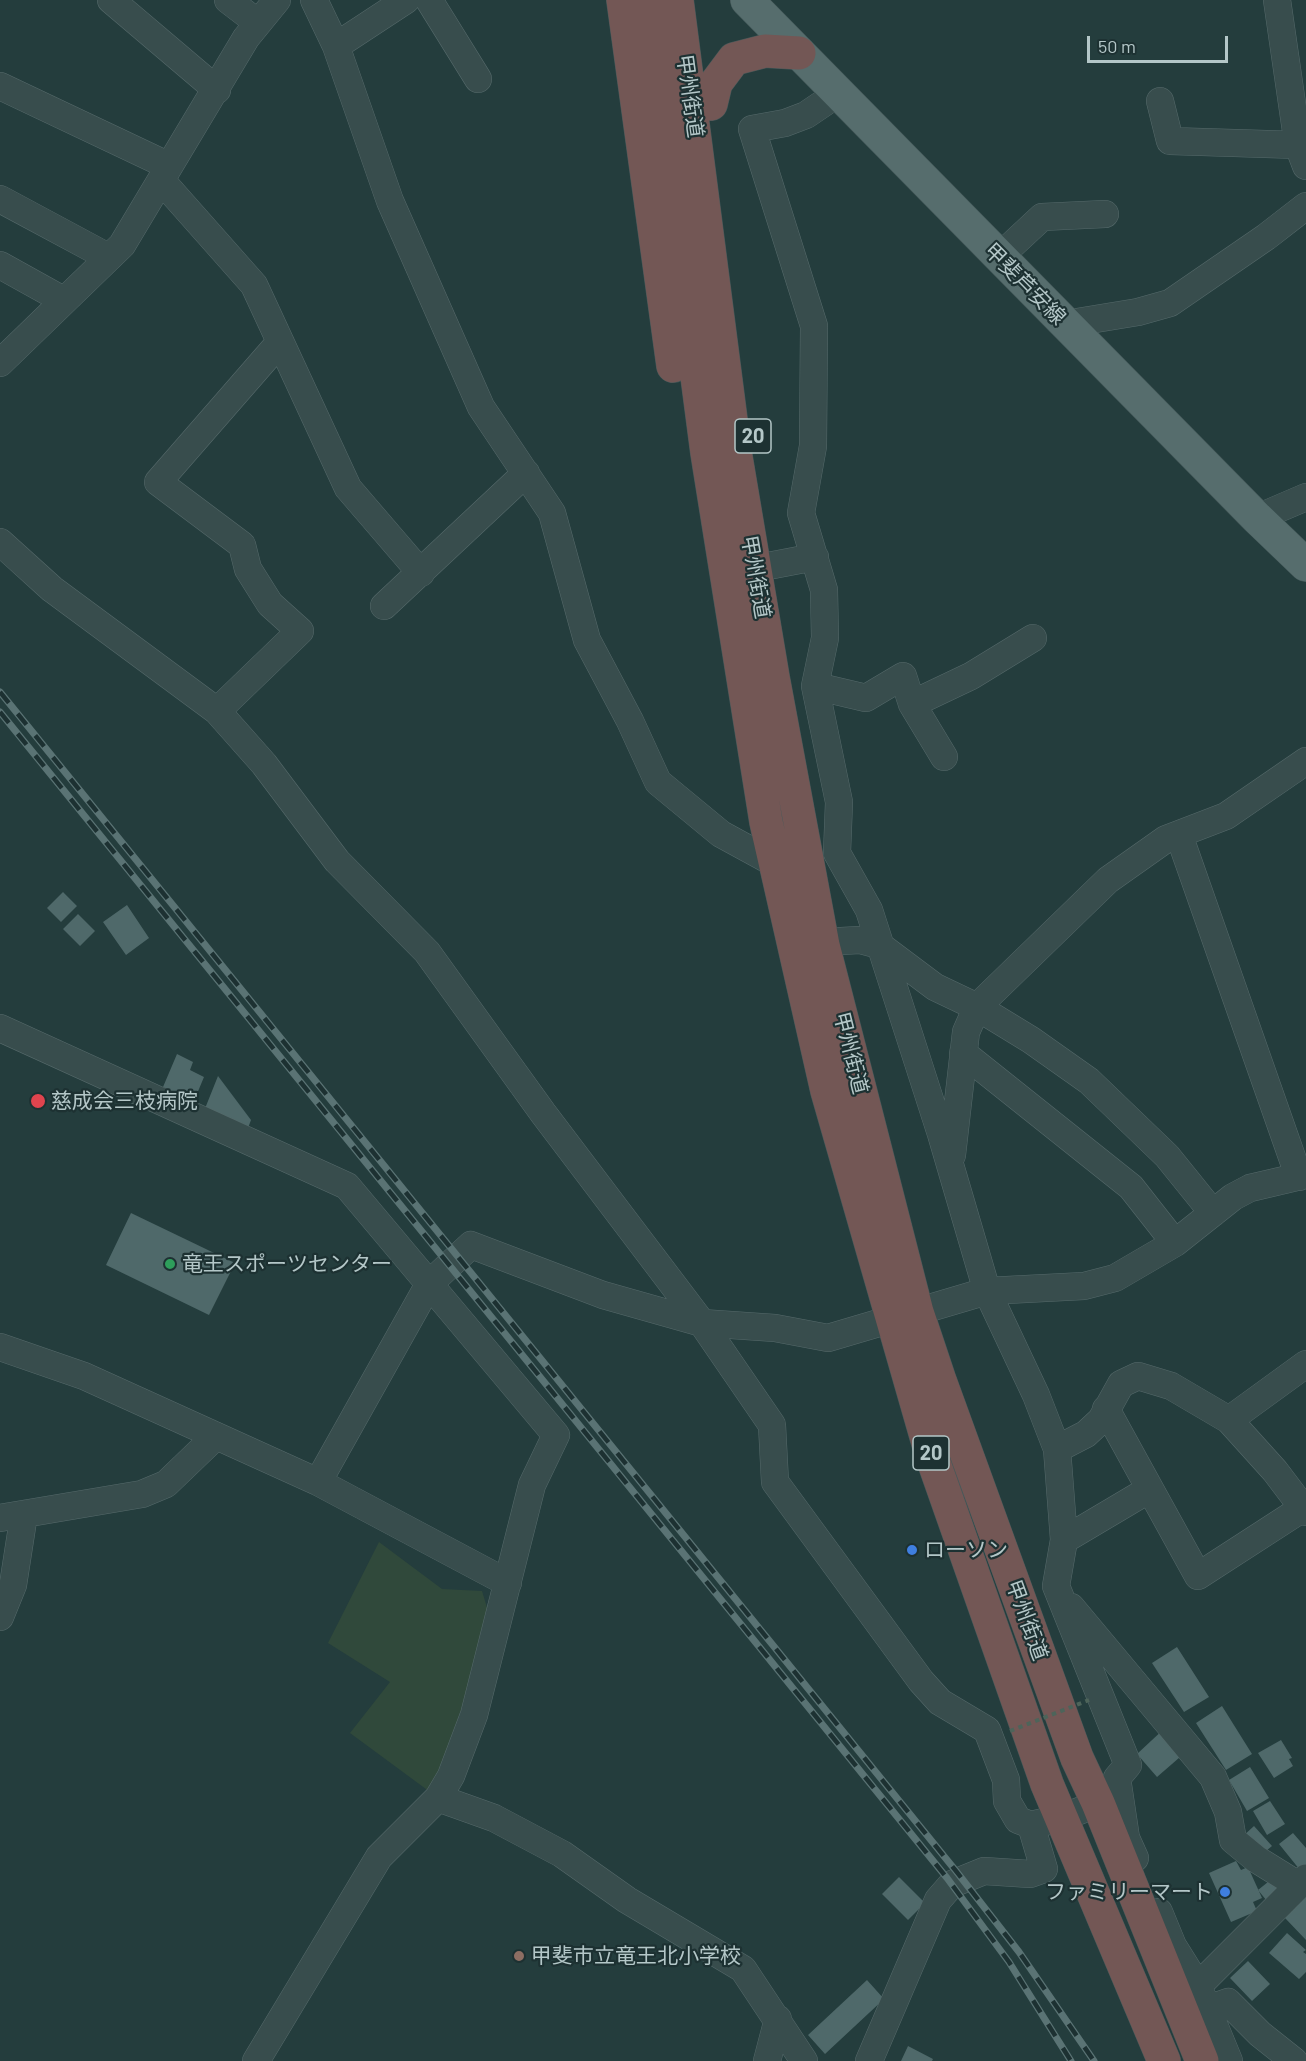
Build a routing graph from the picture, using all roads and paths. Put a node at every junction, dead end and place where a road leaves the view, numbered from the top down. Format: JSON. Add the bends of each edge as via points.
{"nodes":[{"id":1,"x":111,"y":0,"type":"edge"},
{"id":2,"x":228,"y":0,"type":"edge"},
{"id":3,"x":277,"y":0,"type":"edge"},
{"id":4,"x":314,"y":0,"type":"edge"},
{"id":5,"x":406,"y":0,"type":"edge"},
{"id":6,"x":429,"y":0,"type":"edge"},
{"id":7,"x":624,"y":0,"type":"edge"},
{"id":8,"x":648,"y":0,"type":"edge"},
{"id":9,"x":677,"y":0,"type":"edge"},
{"id":10,"x":695,"y":0,"type":"edge"},
{"id":11,"x":747,"y":0,"type":"edge"},
{"id":12,"x":1277,"y":0,"type":"edge"},
{"id":13,"x":258,"y":23,"type":"junction"},
{"id":14,"x":336,"y":46,"type":"junction"},
{"id":15,"x":799,"y":54,"type":"junction"},
{"id":16,"x":478,"y":79,"type":"dead end"},
{"id":17,"x":0,"y":86,"type":"edge"},
{"id":18,"x":217,"y":90,"type":"junction"},
{"id":19,"x":837,"y":94,"type":"junction"},
{"id":20,"x":1160,"y":101,"type":"dead end"},
{"id":21,"x":711,"y":104,"type":"junction"},
{"id":22,"x":1302,"y":156,"type":"edge"},
{"id":23,"x":165,"y":173,"type":"junction"},
{"id":24,"x":0,"y":199,"type":"edge"},
{"id":25,"x":1306,"y":206,"type":"edge"},
{"id":26,"x":1105,"y":214,"type":"dead end"},
{"id":27,"x":108,"y":257,"type":"junction"},
{"id":28,"x":999,"y":257,"type":"junction"},
{"id":29,"x":0,"y":265,"type":"edge"},
{"id":30,"x":63,"y":300,"type":"junction"},
{"id":31,"x":1065,"y":324,"type":"junction"},
{"id":32,"x":280,"y":342,"type":"junction"},
{"id":33,"x":0,"y":363,"type":"edge"},
{"id":34,"x":721,"y":452,"type":"junction"},
{"id":35,"x":525,"y":473,"type":"junction"},
{"id":36,"x":1306,"y":497,"type":"edge"},
{"id":37,"x":1257,"y":518,"type":"junction"},
{"id":38,"x":0,"y":542,"type":"edge"},
{"id":39,"x":815,"y":558,"type":"junction"},
{"id":40,"x":1306,"y":565,"type":"edge"},
{"id":41,"x":768,"y":566,"type":"junction"},
{"id":42,"x":421,"y":573,"type":"junction"},
{"id":43,"x":384,"y":606,"type":"dead end"},
{"id":44,"x":1033,"y":639,"type":"dead end"},
{"id":45,"x":815,"y":686,"type":"junction"},
{"id":46,"x":912,"y":704,"type":"junction"},
{"id":47,"x":217,"y":711,"type":"junction"},
{"id":48,"x":944,"y":757,"type":"dead end"},
{"id":49,"x":1304,"y":766,"type":"edge"},
{"id":50,"x":766,"y":822,"type":"junction"},
{"id":51,"x":1179,"y":836,"type":"junction"},
{"id":52,"x":776,"y":864,"type":"junction"},
{"id":53,"x":809,"y":872,"type":"junction"},
{"id":54,"x":824,"y":945,"type":"junction"},
{"id":55,"x":879,"y":945,"type":"junction"},
{"id":56,"x":977,"y":1007,"type":"junction"},
{"id":57,"x":1,"y":1032,"type":"edge"},
{"id":58,"x":963,"y":1053,"type":"junction"},
{"id":59,"x":951,"y":1167,"type":"junction"},
{"id":60,"x":1303,"y":1176,"type":"edge"},
{"id":61,"x":1213,"y":1213,"type":"junction"},
{"id":62,"x":1175,"y":1243,"type":"junction"},
{"id":63,"x":429,"y":1284,"type":"junction"},
{"id":64,"x":987,"y":1291,"type":"junction"},
{"id":65,"x":905,"y":1316,"type":"junction"},
{"id":66,"x":702,"y":1323,"type":"junction"},
{"id":67,"x":0,"y":1347,"type":"edge"},
{"id":68,"x":1306,"y":1364,"type":"edge"},
{"id":69,"x":1106,"y":1409,"type":"junction"},
{"id":70,"x":1229,"y":1420,"type":"junction"},
{"id":71,"x":216,"y":1436,"type":"junction"},
{"id":72,"x":1057,"y":1449,"type":"junction"},
{"id":73,"x":318,"y":1482,"type":"junction"},
{"id":74,"x":1150,"y":1489,"type":"junction"},
{"id":75,"x":1304,"y":1510,"type":"edge"},
{"id":76,"x":12,"y":1516,"type":"edge"},
{"id":77,"x":1064,"y":1540,"type":"junction"},
{"id":78,"x":508,"y":1583,"type":"junction"},
{"id":79,"x":1058,"y":1591,"type":"junction"},
{"id":80,"x":0,"y":1617,"type":"edge"},
{"id":81,"x":1089,"y":1700,"type":"dead end"},
{"id":82,"x":1010,"y":1731,"type":"dead end"},
{"id":83,"x":1108,"y":1791,"type":"junction"},
{"id":84,"x":438,"y":1798,"type":"junction"},
{"id":85,"x":1046,"y":1821,"type":"junction"},
{"id":86,"x":1302,"y":1881,"type":"edge"},
{"id":87,"x":1194,"y":1998,"type":"junction"},
{"id":88,"x":778,"y":2019,"type":"junction"},
{"id":89,"x":256,"y":2061,"type":"edge"},
{"id":90,"x":767,"y":2061,"type":"edge"},
{"id":91,"x":804,"y":2061,"type":"edge"},
{"id":92,"x":869,"y":2061,"type":"edge"},
{"id":93,"x":1164,"y":2061,"type":"edge"},
{"id":94,"x":1202,"y":2061,"type":"edge"},
{"id":95,"x":1229,"y":2061,"type":"edge"},
{"id":96,"x":1294,"y":2061,"type":"edge"}],
"edges":[{"from":1,"to":18,"type":"street"},
{"from":2,"to":13,"type":"street"},
{"from":3,"to":13,"type":"street"},
{"from":4,"to":14,"type":"street"},
{"from":5,"to":14,"type":"street"},
{"from":6,"to":16,"type":"street"},
{"from":7,"to":50,"type":"highway","name":"甲州街道","number":"20","via":[[682,428],[734,746]]},
{"from":8,"to":34,"type":"highway","name":"甲州街道","number":"20"},
{"from":9,"to":34,"type":"highway","name":"甲州街道","number":"20"},
{"from":10,"to":21,"type":"highway","number":"20"},
{"from":11,"to":15,"type":"main road","name":"甲斐芦安線"},
{"from":12,"to":22,"type":"street"},
{"from":13,"to":18,"type":"street"},
{"from":14,"to":35,"type":"street","via":[[390,201],[481,406]]},
{"from":15,"to":19,"type":"main road","name":"甲斐芦安線"},
{"from":15,"to":21,"type":"highway","via":[[765,51],[734,59],[716,83]]},
{"from":17,"to":23,"type":"street"},
{"from":18,"to":23,"type":"street"},
{"from":19,"to":28,"type":"main road","name":"甲斐芦安線"},
{"from":19,"to":39,"type":"street","via":[[806,115],[752,129],[814,326],[813,446],[801,513]]},
{"from":20,"to":22,"type":"street","via":[[1170,141]]},
{"from":21,"to":41,"type":"highway","number":"20"},
{"from":23,"to":27,"type":"street","via":[[122,245]]},
{"from":23,"to":32,"type":"street","via":[[254,285]]},
{"from":24,"to":27,"type":"street"},
{"from":25,"to":31,"type":"street","via":[[1170,303]]},
{"from":26,"to":28,"type":"street","via":[[1042,217]]},
{"from":27,"to":30,"type":"street"},
{"from":28,"to":31,"type":"main road","name":"甲斐芦安線"},
{"from":29,"to":30,"type":"street"},
{"from":30,"to":33,"type":"street"},
{"from":31,"to":37,"type":"main road","name":"甲斐芦安線"},
{"from":32,"to":42,"type":"street","via":[[348,489]]},
{"from":32,"to":47,"type":"street","via":[[158,482],[242,545],[248,569],[270,604],[300,631]]},
{"from":34,"to":50,"type":"highway","name":"甲州街道","number":"20"},
{"from":34,"to":53,"type":"highway","name":"甲州街道","number":"20"},
{"from":35,"to":42,"type":"street"},
{"from":35,"to":52,"type":"street","via":[[552,513],[587,640],[658,782],[721,834]]},
{"from":36,"to":37,"type":"street"},
{"from":37,"to":40,"type":"main road","name":"甲斐芦安線"},
{"from":38,"to":47,"type":"street","via":[[52,589]]},
{"from":39,"to":41,"type":"street"},
{"from":39,"to":45,"type":"street","via":[[824,590],[825,638]]},
{"from":41,"to":53,"type":"highway","number":"20","via":[[808,784]]},
{"from":42,"to":43,"type":"street"},
{"from":44,"to":46,"type":"street","via":[[971,676]]},
{"from":45,"to":46,"type":"street","via":[[866,698],[903,676]]},
{"from":45,"to":55,"type":"street","via":[[839,802],[837,853],[869,910]]},
{"from":46,"to":48,"type":"street"},
{"from":47,"to":66,"type":"street","via":[[264,764],[337,861],[428,952],[543,1113]]},
{"from":49,"to":51,"type":"street","via":[[1226,816]]},
{"from":50,"to":52,"type":"highway","name":"甲州街道","number":"20"},
{"from":51,"to":56,"type":"street","via":[[1166,839],[1108,880]]},
{"from":51,"to":60,"type":"street"},
{"from":52,"to":65,"type":"highway","name":"甲州街道","number":"20","via":[[827,1091]]},
{"from":53,"to":54,"type":"highway","name":"甲州街道","number":"20"},
{"from":54,"to":55,"type":"street","via":[[860,940]]},
{"from":54,"to":65,"type":"highway","name":"甲州街道","number":"20"},
{"from":55,"to":56,"type":"street","via":[[935,987]]},
{"from":55,"to":59,"type":"street"},
{"from":56,"to":58,"type":"street","via":[[966,1032]]},
{"from":56,"to":61,"type":"street","via":[[1089,1081],[1167,1156]]},
{"from":57,"to":63,"type":"street","via":[[347,1186]]},
{"from":58,"to":59,"type":"street"},
{"from":58,"to":62,"type":"street","via":[[1131,1187]]},
{"from":59,"to":64,"type":"street"},
{"from":60,"to":61,"type":"street","via":[[1250,1188]]},
{"from":61,"to":62,"type":"street"},
{"from":62,"to":64,"type":"street","via":[[1115,1278],[1084,1286]]},
{"from":63,"to":66,"type":"street","via":[[471,1245],[603,1295]]},
{"from":63,"to":73,"type":"street"},
{"from":63,"to":78,"type":"street","via":[[556,1436],[532,1485]]},
{"from":64,"to":65,"type":"street"},
{"from":64,"to":72,"type":"street"},
{"from":65,"to":66,"type":"street","via":[[828,1338],[775,1328]]},
{"from":65,"to":83,"type":"highway","name":"甲州街道","number":"20","via":[[1077,1758]]},
{"from":65,"to":85,"type":"highway","name":"甲州街道","number":"20","via":[[932,1457],[1047,1784]]},
{"from":66,"to":85,"type":"street","via":[[772,1425],[775,1482],[921,1682],[940,1702],[987,1730],[1006,1780],[1007,1801],[1018,1820]]},
{"from":67,"to":71,"type":"street","via":[[84,1376]]},
{"from":68,"to":70,"type":"street"},
{"from":69,"to":70,"type":"street","via":[[1121,1384],[1138,1376],[1170,1386]]},
{"from":69,"to":72,"type":"street","via":[[1086,1434]]},
{"from":69,"to":74,"type":"street"},
{"from":70,"to":75,"type":"street"},
{"from":71,"to":73,"type":"street"},
{"from":71,"to":76,"type":"street","via":[[166,1484],[142,1494]]},
{"from":72,"to":77,"type":"street"},
{"from":73,"to":78,"type":"street"},
{"from":74,"to":75,"type":"street","via":[[1198,1576]]},
{"from":74,"to":77,"type":"street"},
{"from":76,"to":80,"type":"street","via":[[13,1586]]},
{"from":77,"to":79,"type":"street"},
{"from":78,"to":84,"type":"street","via":[[474,1715],[451,1776]]},
{"from":79,"to":83,"type":"street","via":[[1128,1765]]},
{"from":79,"to":86,"type":"street","via":[[1213,1777],[1228,1812],[1233,1839],[1256,1860]]},
{"from":81,"to":82,"type":"path","bridge":true},
{"from":83,"to":85,"type":"street"},
{"from":83,"to":87,"type":"highway","name":"甲州街道","number":"20"},
{"from":84,"to":88,"type":"street","via":[[494,1818],[562,1854],[627,1900],[743,1968]]},
{"from":84,"to":89,"type":"street","via":[[379,1857]]},
{"from":85,"to":92,"type":"street","via":[[1044,1869],[1030,1874],[984,1871],[952,1884],[938,1900]]},
{"from":85,"to":93,"type":"highway","name":"甲州街道","number":"20"},
{"from":86,"to":87,"type":"street"},
{"from":87,"to":94,"type":"highway","name":"甲州街道","number":"20"},
{"from":87,"to":95,"type":"street"},
{"from":87,"to":96,"type":"street","via":[[1228,2002]]},
{"from":88,"to":90,"type":"street"},
{"from":88,"to":91,"type":"street"}]}
